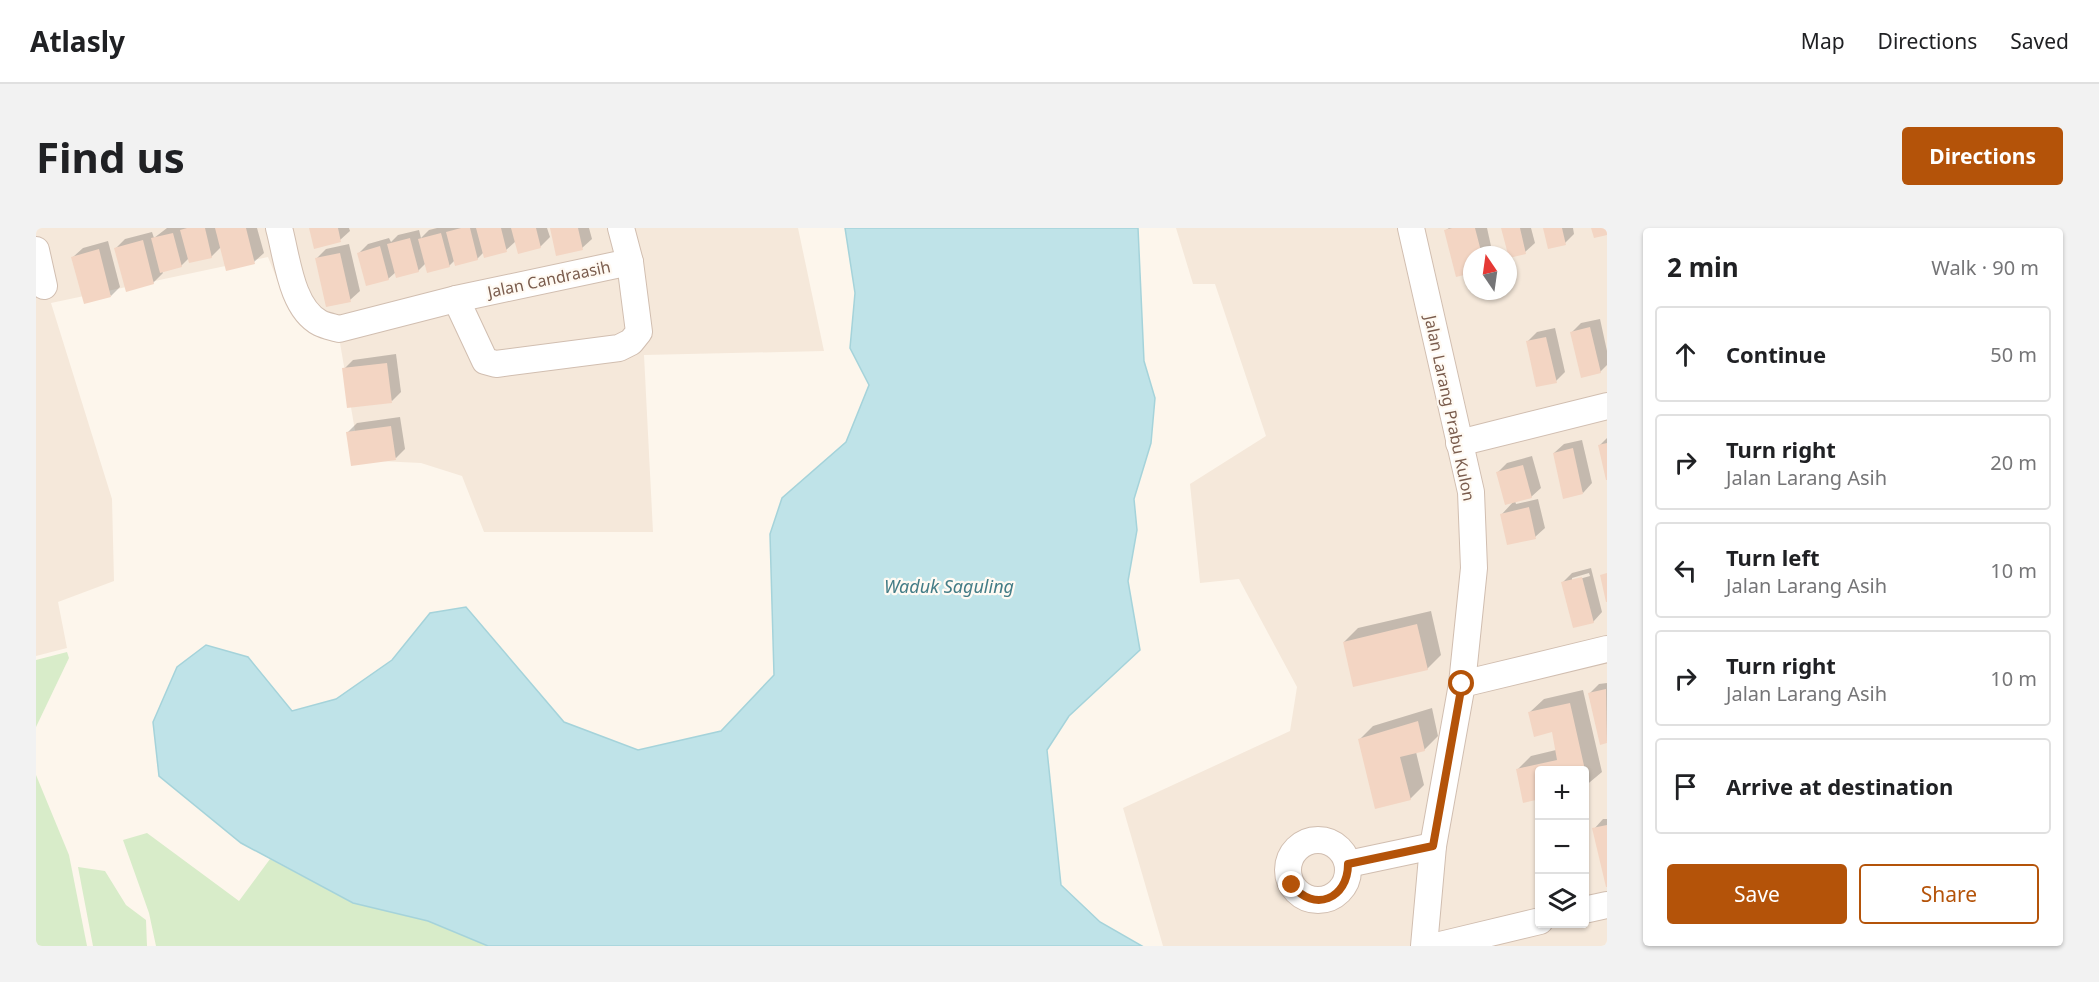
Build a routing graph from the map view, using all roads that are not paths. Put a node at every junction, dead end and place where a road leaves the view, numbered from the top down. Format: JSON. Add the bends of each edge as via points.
{"nodes":[{"id":1,"x":279,"y":228,"type":"edge"},
{"id":2,"x":621,"y":228,"type":"edge"},
{"id":3,"x":1411,"y":228,"type":"edge"},
{"id":4,"x":36,"y":250,"type":"edge"},
{"id":5,"x":630,"y":262,"type":"junction"},
{"id":6,"x":44,"y":286,"type":"dead end"},
{"id":7,"x":456,"y":299,"type":"junction"},
{"id":8,"x":1607,"y":406,"type":"edge"},
{"id":9,"x":1459,"y":443,"type":"junction"},
{"id":10,"x":1607,"y":649,"type":"edge"},
{"id":11,"x":1462,"y":684,"type":"junction"},
{"id":12,"x":1433,"y":846,"type":"junction"},
{"id":13,"x":1348,"y":864,"type":"dead end"},
{"id":14,"x":1607,"y":905,"type":"edge"},
{"id":15,"x":1589,"y":909,"type":"edge"},
{"id":16,"x":1535,"y":922,"type":"edge"},
{"id":17,"x":1424,"y":946,"type":"edge"},
{"id":18,"x":1436,"y":946,"type":"edge"}],
"edges":[{"from":1,"to":7,"type":"street","name":"Jalan Candraasih","via":[[297,295],[320,323],[339,329]]},
{"from":2,"to":5,"type":"street"},
{"from":3,"to":9,"type":"street","name":"Jalan Larang Prabu Kulon"},
{"from":4,"to":6,"type":"street"},
{"from":5,"to":7,"type":"street","name":"Jalan Candraasih"},
{"from":5,"to":7,"type":"street","name":"Jalan Candraasih","via":[[639,332],[619,348],[496,364],[485,362]]},
{"from":8,"to":9,"type":"street"},
{"from":9,"to":11,"type":"street","name":"Jalan Larang Prabu Kulon","via":[[1471,492],[1474,568]]},
{"from":10,"to":11,"type":"street"},
{"from":11,"to":12,"type":"street","name":"Jalan Larang Prabu Kulon"},
{"from":12,"to":13,"type":"street"},
{"from":12,"to":17,"type":"street","name":"Jalan Larang Prabu Kulon"},
{"from":14,"to":15,"type":"street"},
{"from":16,"to":18,"type":"street"}]}
